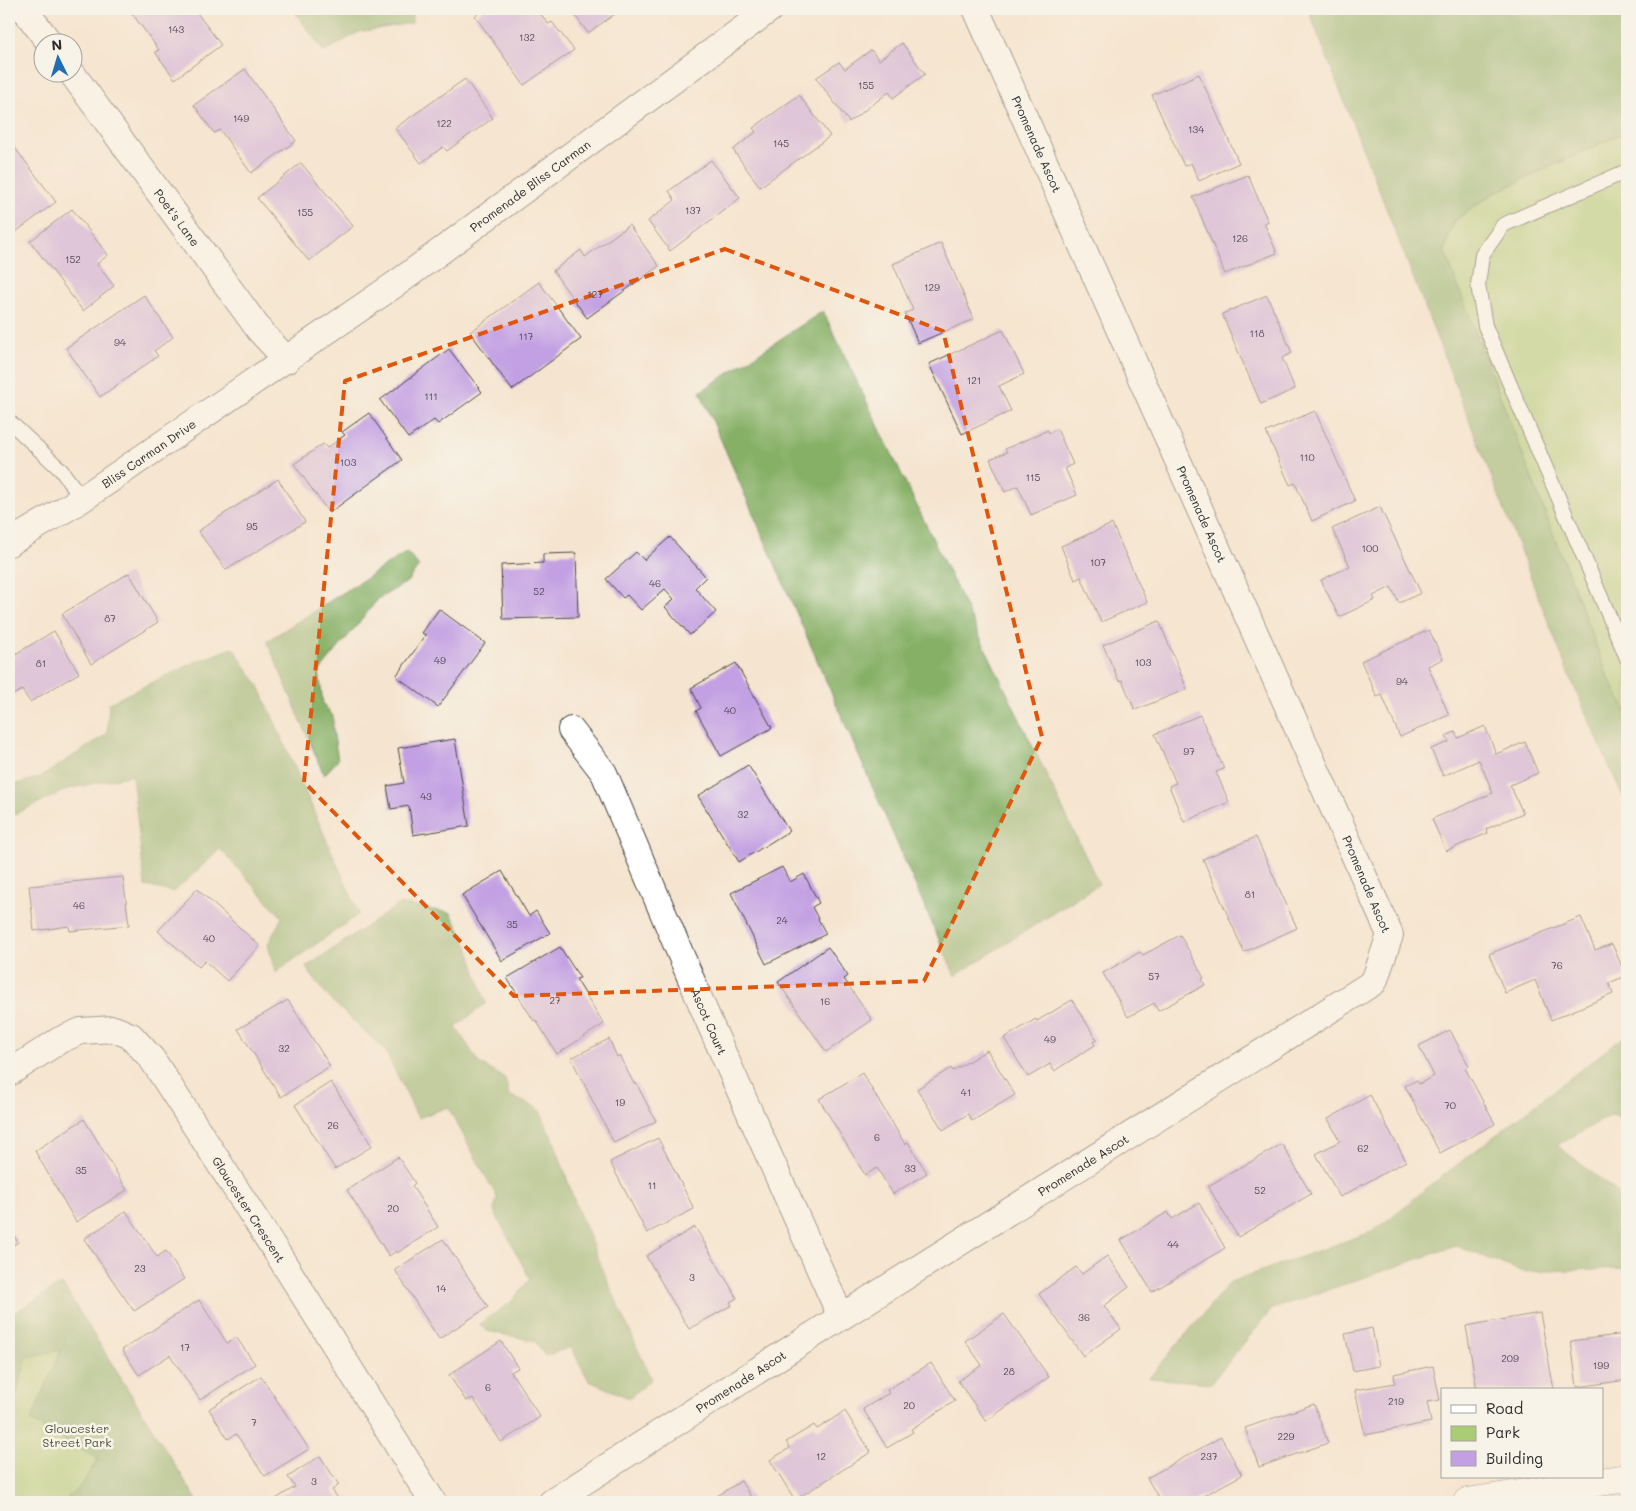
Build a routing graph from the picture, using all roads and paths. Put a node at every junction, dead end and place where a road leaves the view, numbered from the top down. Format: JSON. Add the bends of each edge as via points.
{"nodes":[{"id":1,"x":24,"y":9,"type":"edge"},
{"id":2,"x":770,"y":9,"type":"edge"},
{"id":3,"x":976,"y":9,"type":"edge"},
{"id":4,"x":41,"y":32,"type":"edge"},
{"id":5,"x":78,"y":82,"type":"edge"},
{"id":6,"x":1627,"y":171,"type":"edge"},
{"id":7,"x":287,"y":360,"type":"junction"},
{"id":8,"x":9,"y":421,"type":"edge"},
{"id":9,"x":82,"y":499,"type":"junction"},
{"id":10,"x":9,"y":544,"type":"edge"},
{"id":11,"x":1611,"y":621,"type":"junction"},
{"id":12,"x":1627,"y":633,"type":"edge"},
{"id":13,"x":1627,"y":658,"type":"edge"},
{"id":14,"x":571,"y":730,"type":"dead end"},
{"id":15,"x":9,"y":1073,"type":"edge"},
{"id":16,"x":841,"y":1317,"type":"junction"},
{"id":17,"x":1627,"y":1478,"type":"edge"},
{"id":18,"x":433,"y":1502,"type":"edge"},
{"id":19,"x":552,"y":1502,"type":"edge"},
{"id":20,"x":1467,"y":1502,"type":"edge"}],
"edges":[{"from":1,"to":4,"type":"street"},
{"from":2,"to":7,"type":"street","name":"Promenade Bliss Carman","via":[[400,281]]},
{"from":3,"to":16,"type":"street","name":"Promenade Ascot","via":[[1390,935],[1374,982]]},
{"from":5,"to":7,"type":"street","name":"Poet's Lane","via":[[260,331]]},
{"from":6,"to":11,"type":"lane","via":[[1503,225],[1482,255],[1478,285],[1485,326]]},
{"from":7,"to":9,"type":"street","name":"Bliss Carman Drive"},
{"from":8,"to":9,"type":"lane","via":[[61,470]]},
{"from":9,"to":10,"type":"street","name":"Bliss Carman Drive"},
{"from":11,"to":12,"type":"lane"},
{"from":11,"to":13,"type":"lane"},
{"from":14,"to":16,"type":"street","name":"Ascot Court","via":[[604,773],[710,1024]]},
{"from":15,"to":18,"type":"street","name":"Gloucester Crescent","via":[[60,1040],[81,1031],[114,1029],[132,1036],[152,1059]]},
{"from":16,"to":19,"type":"street","name":"Promenade Ascot"},
{"from":17,"to":20,"type":"street"}]}
